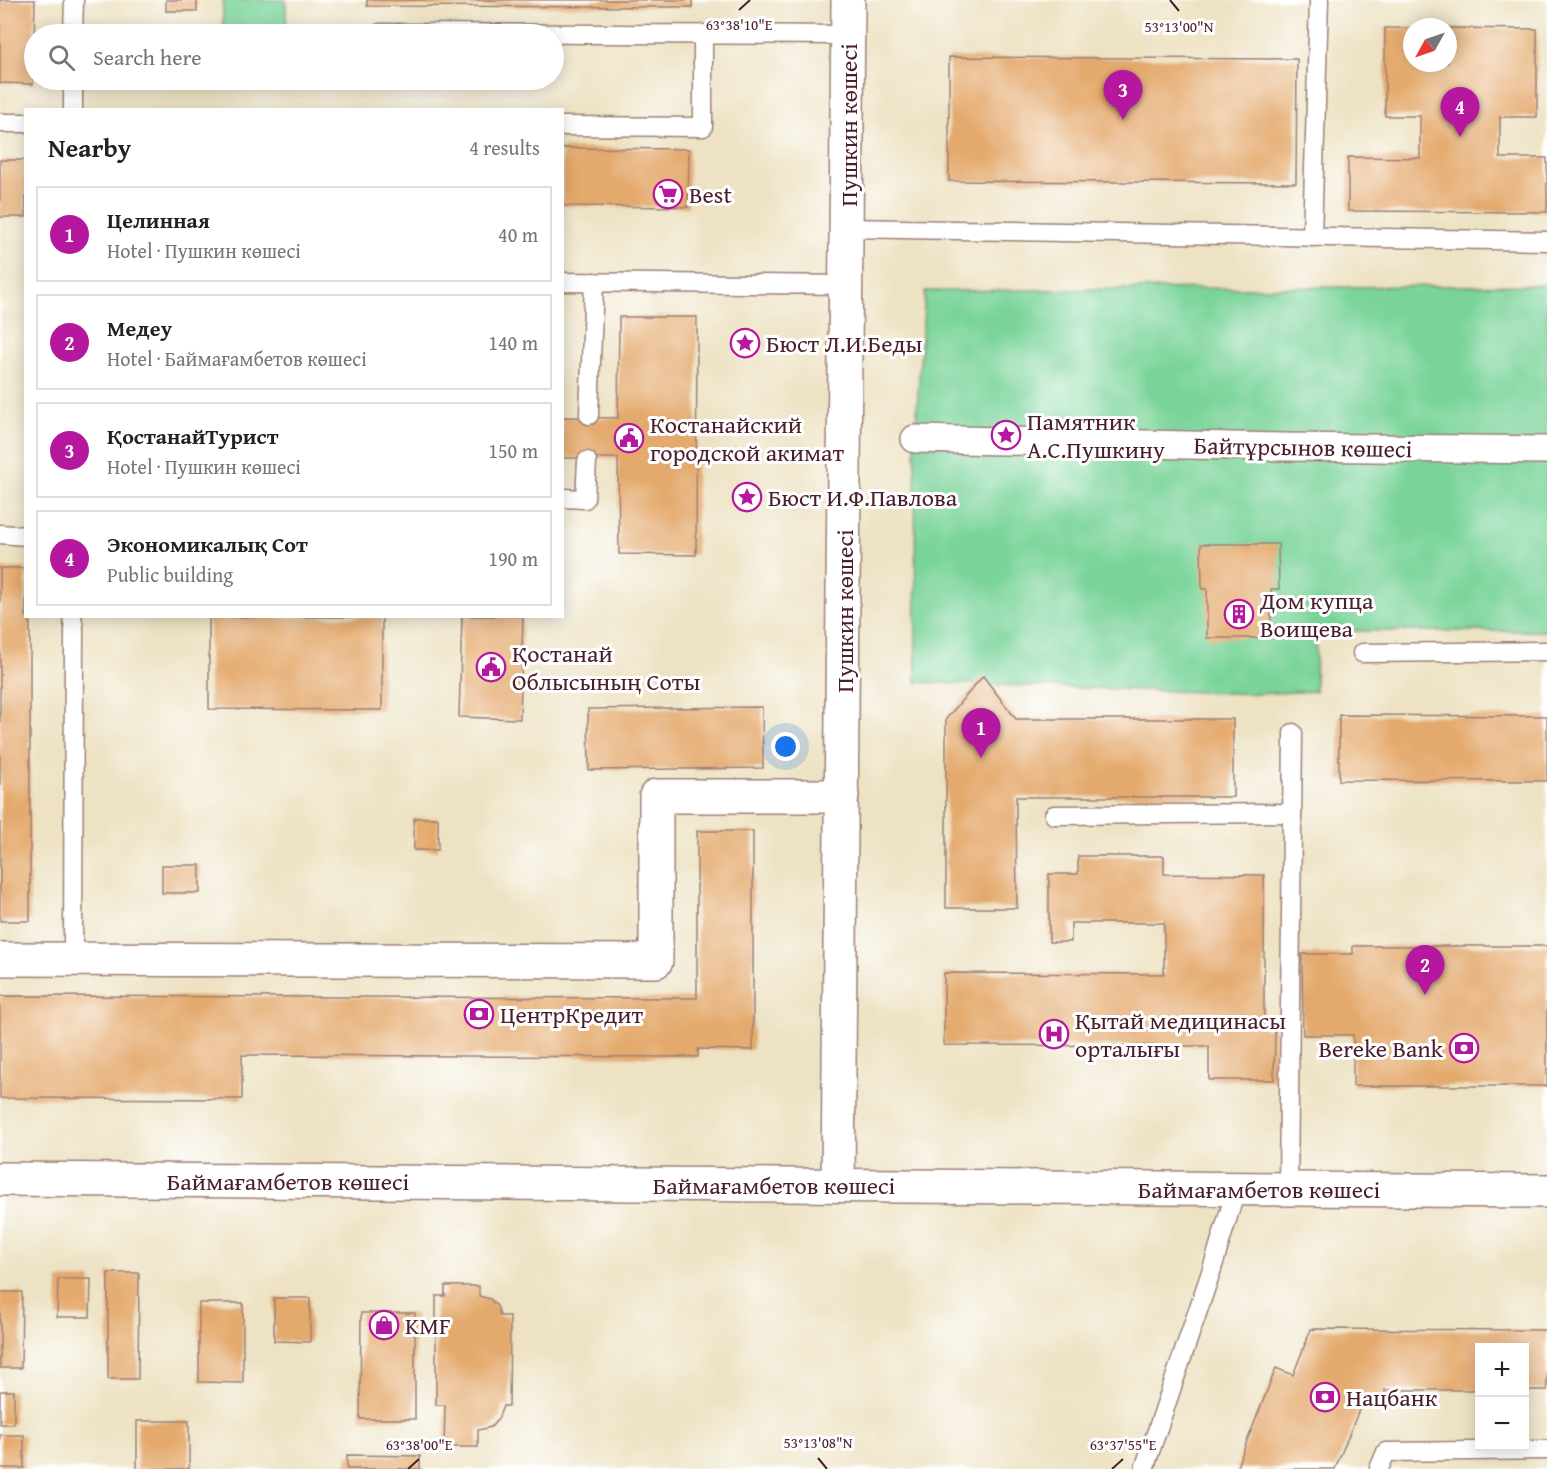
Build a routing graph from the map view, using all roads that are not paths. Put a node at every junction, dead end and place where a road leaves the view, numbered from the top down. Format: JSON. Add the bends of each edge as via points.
{"nodes":[{"id":1,"x":74,"y":0,"type":"edge"},
{"id":2,"x":848,"y":0,"type":"edge"},
{"id":3,"x":1319,"y":0,"type":"edge"},
{"id":4,"x":73,"y":24,"type":"edge"},
{"id":5,"x":564,"y":34,"type":"edge"},
{"id":6,"x":703,"y":34,"type":"junction"},
{"id":7,"x":848,"y":35,"type":"junction"},
{"id":8,"x":73,"y":90,"type":"edge"},
{"id":9,"x":73,"y":108,"type":"edge"},
{"id":10,"x":0,"y":123,"type":"edge"},
{"id":11,"x":24,"y":123,"type":"edge"},
{"id":12,"x":564,"y":126,"type":"edge"},
{"id":13,"x":847,"y":228,"type":"junction"},
{"id":14,"x":1312,"y":237,"type":"junction"},
{"id":15,"x":1547,"y":241,"type":"edge"},
{"id":16,"x":564,"y":282,"type":"edge"},
{"id":17,"x":594,"y":282,"type":"junction"},
{"id":18,"x":846,"y":285,"type":"junction"},
{"id":19,"x":589,"y":415,"type":"dead end"},
{"id":20,"x":915,"y":439,"type":"dead end"},
{"id":21,"x":1547,"y":450,"type":"edge"},
{"id":22,"x":586,"y":461,"type":"dead end"},
{"id":23,"x":564,"y":498,"type":"edge"},
{"id":24,"x":0,"y":534,"type":"edge"},
{"id":25,"x":24,"y":536,"type":"edge"},
{"id":26,"x":72,"y":618,"type":"edge"},
{"id":27,"x":1547,"y":651,"type":"edge"},
{"id":28,"x":1362,"y":653,"type":"dead end"},
{"id":29,"x":1293,"y":733,"type":"dead end"},
{"id":30,"x":842,"y":796,"type":"junction"},
{"id":31,"x":1292,"y":813,"type":"junction"},
{"id":32,"x":1054,"y":814,"type":"dead end"},
{"id":33,"x":0,"y":959,"type":"edge"},
{"id":34,"x":73,"y":959,"type":"junction"},
{"id":35,"x":0,"y":1179,"type":"edge"},
{"id":36,"x":837,"y":1185,"type":"junction"},
{"id":37,"x":1288,"y":1189,"type":"junction"},
{"id":38,"x":1236,"y":1190,"type":"junction"},
{"id":39,"x":1547,"y":1191,"type":"edge"},
{"id":40,"x":1547,"y":1450,"type":"edge"},
{"id":41,"x":1144,"y":1469,"type":"edge"},
{"id":42,"x":1379,"y":1469,"type":"edge"}],
"edges":[{"from":1,"to":4,"type":"lane"},
{"from":2,"to":7,"type":"street","name":"Пушкин көшесі"},
{"from":3,"to":14,"type":"lane"},
{"from":5,"to":6,"type":"lane"},
{"from":6,"to":7,"type":"lane"},
{"from":6,"to":12,"type":"lane","via":[[703,127]]},
{"from":7,"to":13,"type":"street","name":"Пушкин көшесі"},
{"from":8,"to":9,"type":"lane"},
{"from":10,"to":11,"type":"lane"},
{"from":13,"to":14,"type":"lane"},
{"from":13,"to":18,"type":"street","name":"Пушкин көшесі"},
{"from":14,"to":15,"type":"lane"},
{"from":16,"to":17,"type":"lane"},
{"from":17,"to":18,"type":"lane"},
{"from":17,"to":19,"type":"lane"},
{"from":18,"to":30,"type":"street","name":"Пушкин көшесі"},
{"from":20,"to":21,"type":"street","name":"Байтұрсынов көшесі"},
{"from":22,"to":23,"type":"lane","via":[[585,499]]},
{"from":24,"to":25,"type":"lane"},
{"from":26,"to":34,"type":"lane"},
{"from":27,"to":28,"type":"lane"},
{"from":29,"to":31,"type":"lane"},
{"from":30,"to":34,"type":"street","via":[[656,796],[656,961]]},
{"from":30,"to":36,"type":"street","name":"Пушкин көшесі"},
{"from":31,"to":32,"type":"lane"},
{"from":31,"to":37,"type":"lane"},
{"from":33,"to":34,"type":"street"},
{"from":35,"to":36,"type":"street","name":"Баймағамбетов көшесі"},
{"from":36,"to":38,"type":"street","name":"Баймағамбетов көшесі"},
{"from":37,"to":38,"type":"street","name":"Баймағамбетов көшесі"},
{"from":37,"to":39,"type":"street","name":"Баймағамбетов көшесі"},
{"from":38,"to":41,"type":"lane"},
{"from":40,"to":42,"type":"lane","via":[[1386,1452]]}]}
